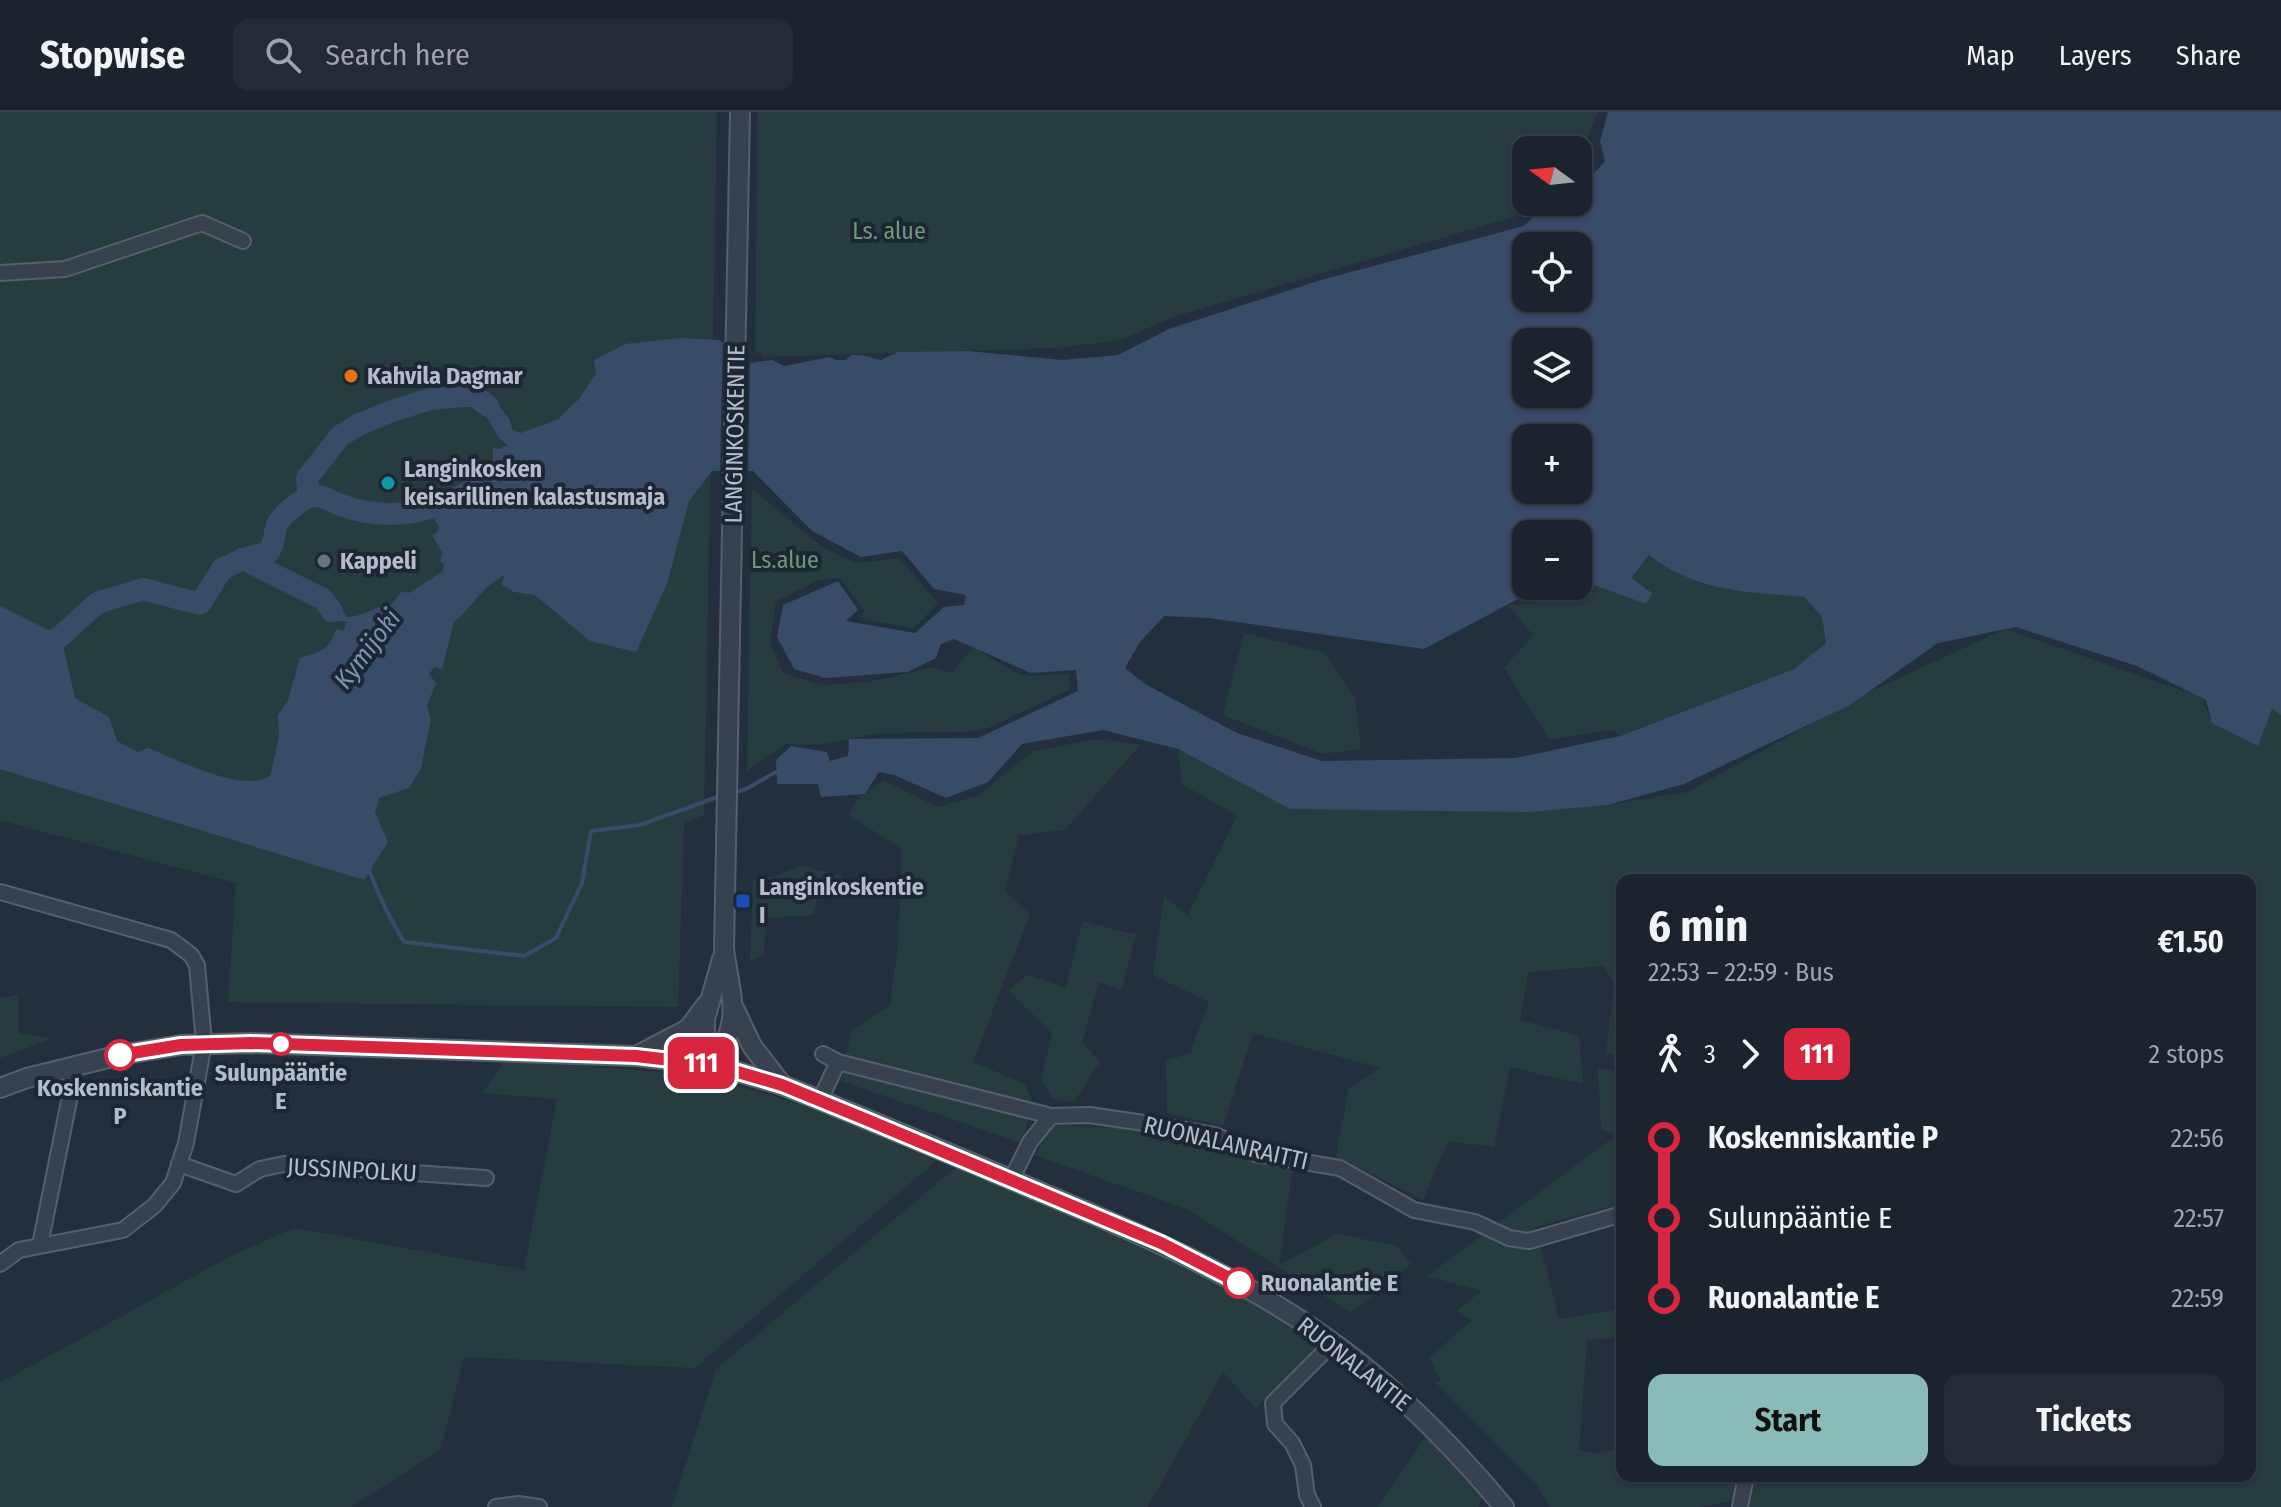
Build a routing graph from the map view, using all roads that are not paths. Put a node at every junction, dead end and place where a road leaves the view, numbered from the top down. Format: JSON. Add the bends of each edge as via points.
{"nodes":[{"id":1,"x":740,"y":112,"type":"edge"},
{"id":2,"x":243,"y":241,"type":"dead end"},
{"id":3,"x":0,"y":273,"type":"edge"},
{"id":4,"x":0,"y":892,"type":"edge"},
{"id":5,"x":724,"y":949,"type":"junction"},
{"id":6,"x":711,"y":996,"type":"junction"},
{"id":7,"x":734,"y":1008,"type":"junction"},
{"id":8,"x":204,"y":1043,"type":"junction"},
{"id":9,"x":823,"y":1054,"type":"dead end"},
{"id":10,"x":636,"y":1056,"type":"junction"},
{"id":11,"x":838,"y":1062,"type":"junction"},
{"id":12,"x":714,"y":1065,"type":"junction"},
{"id":13,"x":70,"y":1066,"type":"junction"},
{"id":14,"x":782,"y":1085,"type":"junction"},
{"id":15,"x":0,"y":1088,"type":"edge"},
{"id":16,"x":820,"y":1100,"type":"junction"},
{"id":17,"x":1051,"y":1116,"type":"junction"},
{"id":18,"x":179,"y":1164,"type":"junction"},
{"id":19,"x":486,"y":1178,"type":"dead end"},
{"id":20,"x":1011,"y":1180,"type":"junction"},
{"id":21,"x":1616,"y":1216,"type":"edge"},
{"id":22,"x":40,"y":1245,"type":"junction"},
{"id":23,"x":0,"y":1264,"type":"edge"},
{"id":24,"x":1333,"y":1343,"type":"junction"},
{"id":25,"x":1745,"y":1482,"type":"edge"},
{"id":26,"x":496,"y":1507,"type":"edge"},
{"id":27,"x":539,"y":1507,"type":"edge"},
{"id":28,"x":1313,"y":1507,"type":"edge"},
{"id":29,"x":1504,"y":1507,"type":"edge"},
{"id":30,"x":1740,"y":1507,"type":"edge"}],
"edges":[{"from":1,"to":5,"type":"street","name":"LANGINKOSKENTIE"},
{"from":2,"to":3,"type":"street","via":[[202,223],[65,269]]},
{"from":4,"to":8,"type":"street","via":[[171,940],[197,965]]},
{"from":5,"to":6,"type":"street","name":"LANGINKOSKENTIE"},
{"from":5,"to":7,"type":"street","name":"LANGINKOSKENTIE"},
{"from":6,"to":10,"type":"street","via":[[688,1029]]},
{"from":6,"to":12,"type":"street","name":"LANGINKOSKENTIE","via":[[705,1033]]},
{"from":7,"to":12,"type":"street","name":"LANGINKOSKENTIE","via":[[732,1030]]},
{"from":7,"to":14,"type":"street","via":[[752,1046]]},
{"from":8,"to":10,"type":"street","name":"RUONALANTIE"},
{"from":8,"to":13,"type":"street","name":"RUONALANTIE"},
{"from":8,"to":18,"type":"street"},
{"from":9,"to":11,"type":"street","name":"RUONALANRAITTI"},
{"from":10,"to":12,"type":"street","name":"RUONALANTIE"},
{"from":11,"to":16,"type":"street"},
{"from":11,"to":17,"type":"street","name":"RUONALANRAITTI"},
{"from":12,"to":14,"type":"street","name":"RUONALANTIE"},
{"from":13,"to":15,"type":"street","name":"RUONALANTIE"},
{"from":13,"to":22,"type":"street","via":[[72,1086]]},
{"from":14,"to":16,"type":"street","name":"RUONALANTIE"},
{"from":16,"to":20,"type":"street","name":"RUONALANTIE"},
{"from":17,"to":20,"type":"street","via":[[1030,1142]]},
{"from":17,"to":21,"type":"street","name":"RUONALANRAITTI","via":[[1089,1115],[1215,1135],[1256,1154],[1340,1168],[1414,1210],[1475,1222],[1509,1238],[1529,1241]]},
{"from":18,"to":19,"type":"street","name":"JUSSINPOLKU","via":[[236,1184],[260,1169],[284,1164]]},
{"from":18,"to":22,"type":"street","via":[[173,1183],[154,1206],[123,1230]]},
{"from":20,"to":24,"type":"street","name":"RUONALANTIE","via":[[1213,1269]]},
{"from":22,"to":23,"type":"street","via":[[19,1250]]},
{"from":24,"to":28,"type":"street","via":[[1273,1403],[1275,1424],[1303,1465]]},
{"from":24,"to":29,"type":"street","name":"RUONALANTIE","via":[[1405,1402]]},
{"from":25,"to":30,"type":"street"},
{"from":26,"to":27,"type":"street"}]}
